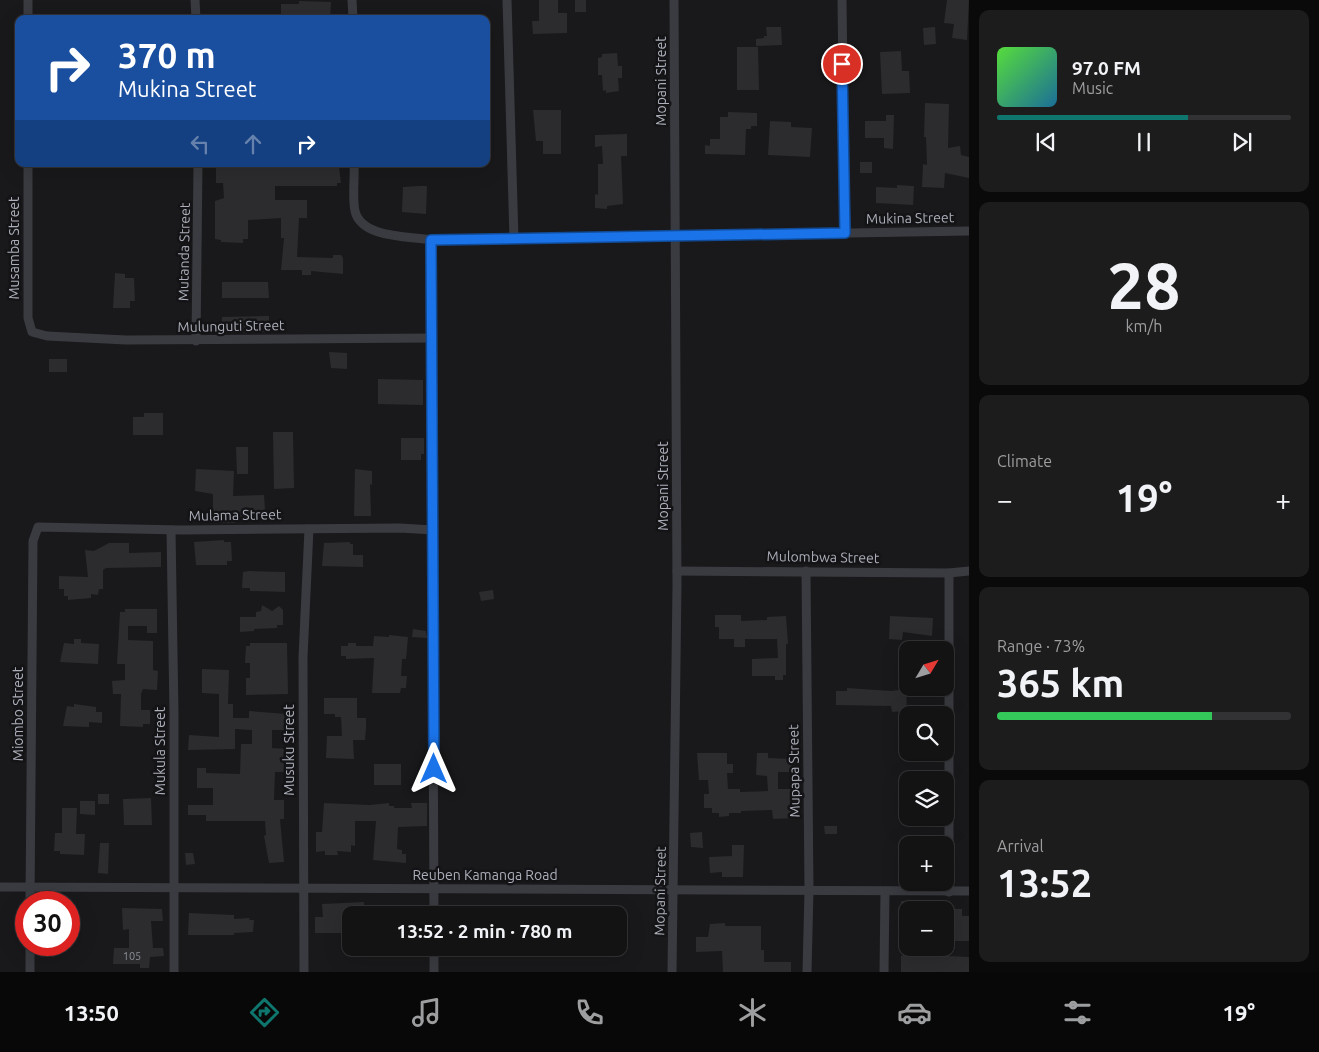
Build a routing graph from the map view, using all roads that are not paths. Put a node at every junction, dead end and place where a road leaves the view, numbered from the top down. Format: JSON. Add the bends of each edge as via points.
{"nodes":[{"id":1,"x":28,"y":0,"type":"edge"},
{"id":2,"x":196,"y":0,"type":"edge"},
{"id":3,"x":352,"y":0,"type":"edge"},
{"id":4,"x":507,"y":0,"type":"edge"},
{"id":5,"x":674,"y":0,"type":"edge"},
{"id":6,"x":842,"y":0,"type":"edge"},
{"id":7,"x":28,"y":15,"type":"edge"},
{"id":8,"x":196,"y":15,"type":"edge"},
{"id":9,"x":353,"y":15,"type":"edge"},
{"id":10,"x":28,"y":167,"type":"edge"},
{"id":11,"x":198,"y":167,"type":"edge"},
{"id":12,"x":354,"y":167,"type":"edge"},
{"id":13,"x":969,"y":231,"type":"edge"},
{"id":14,"x":845,"y":233,"type":"junction"},
{"id":15,"x":676,"y":235,"type":"junction"},
{"id":16,"x":514,"y":239,"type":"junction"},
{"id":17,"x":431,"y":240,"type":"junction"},
{"id":18,"x":32,"y":332,"type":"joint"},
{"id":19,"x":432,"y":338,"type":"junction"},
{"id":20,"x":196,"y":341,"type":"junction"},
{"id":21,"x":38,"y":528,"type":"joint"},
{"id":22,"x":308,"y":528,"type":"junction"},
{"id":23,"x":172,"y":530,"type":"junction"},
{"id":24,"x":433,"y":530,"type":"junction"},
{"id":25,"x":677,"y":571,"type":"junction"},
{"id":26,"x":806,"y":571,"type":"junction"},
{"id":27,"x":969,"y":571,"type":"edge"},
{"id":28,"x":949,"y":573,"type":"junction"},
{"id":29,"x":0,"y":887,"type":"edge"},
{"id":30,"x":30,"y":887,"type":"junction"},
{"id":31,"x":173,"y":887,"type":"junction"},
{"id":32,"x":305,"y":887,"type":"junction"},
{"id":33,"x":434,"y":889,"type":"junction"},
{"id":34,"x":674,"y":889,"type":"junction"},
{"id":35,"x":809,"y":890,"type":"junction"},
{"id":36,"x":885,"y":890,"type":"junction"},
{"id":37,"x":969,"y":890,"type":"edge"},
{"id":38,"x":30,"y":891,"type":"edge"},
{"id":39,"x":949,"y":892,"type":"junction"},
{"id":40,"x":434,"y":906,"type":"edge"},
{"id":41,"x":30,"y":956,"type":"edge"},
{"id":42,"x":434,"y":956,"type":"edge"},
{"id":43,"x":30,"y":972,"type":"edge"},
{"id":44,"x":174,"y":972,"type":"edge"},
{"id":45,"x":304,"y":972,"type":"edge"},
{"id":46,"x":434,"y":972,"type":"edge"},
{"id":47,"x":672,"y":972,"type":"edge"},
{"id":48,"x":807,"y":972,"type":"edge"},
{"id":49,"x":884,"y":972,"type":"edge"}],
"edges":[{"from":1,"to":7,"type":"street"},
{"from":2,"to":8,"type":"street"},
{"from":3,"to":9,"type":"street"},
{"from":4,"to":16,"type":"street"},
{"from":5,"to":15,"type":"street","name":"Mopani Street"},
{"from":6,"to":14,"type":"street"},
{"from":10,"to":18,"type":"street","name":"Musamba Street","via":[[28,318]]},
{"from":11,"to":20,"type":"street","name":"Mutanda Street"},
{"from":12,"to":17,"type":"street","name":"Mukina Street","via":[[355,211],[360,224],[371,231]]},
{"from":13,"to":14,"type":"street","name":"Mukina Street"},
{"from":14,"to":15,"type":"street","name":"Mukina Street"},
{"from":15,"to":16,"type":"street","name":"Mukina Street"},
{"from":15,"to":25,"type":"street","name":"Mopani Street"},
{"from":16,"to":17,"type":"street","name":"Mukina Street"},
{"from":17,"to":19,"type":"street"},
{"from":18,"to":20,"type":"street","name":"Mulunguti Street","via":[[57,337]]},
{"from":19,"to":20,"type":"street","name":"Mulunguti Street"},
{"from":19,"to":24,"type":"street"},
{"from":21,"to":23,"type":"street","name":"Mulama Street"},
{"from":21,"to":30,"type":"street","name":"Miombo Street","via":[[33,541]]},
{"from":22,"to":23,"type":"street","name":"Mulama Street"},
{"from":22,"to":24,"type":"street","name":"Mulama Street"},
{"from":22,"to":32,"type":"street","name":"Musuku Street","via":[[303,667]]},
{"from":23,"to":31,"type":"street","name":"Mukula Street"},
{"from":24,"to":33,"type":"street"},
{"from":25,"to":26,"type":"street","name":"Mulombwa Street"},
{"from":25,"to":34,"type":"street","name":"Mopani Street"},
{"from":26,"to":28,"type":"street","name":"Mulombwa Street"},
{"from":26,"to":35,"type":"street","name":"Mupapa Street"},
{"from":27,"to":28,"type":"street","name":"Mulombwa Street"},
{"from":28,"to":39,"type":"street"},
{"from":29,"to":30,"type":"street","name":"Reuben Kamanga Road"},
{"from":30,"to":31,"type":"street","name":"Reuben Kamanga Road"},
{"from":30,"to":38,"type":"street","name":"Miombo Street"},
{"from":31,"to":32,"type":"street","name":"Reuben Kamanga Road"},
{"from":31,"to":44,"type":"street","name":"Mukula Street"},
{"from":32,"to":33,"type":"street","name":"Reuben Kamanga Road"},
{"from":32,"to":45,"type":"street","name":"Musuku Street"},
{"from":33,"to":34,"type":"street","name":"Reuben Kamanga Road"},
{"from":33,"to":40,"type":"street"},
{"from":34,"to":35,"type":"street","name":"Reuben Kamanga Road"},
{"from":34,"to":47,"type":"street","name":"Mopani Street"},
{"from":35,"to":36,"type":"street","name":"Reuben Kamanga Road"},
{"from":35,"to":48,"type":"street","name":"Mupapa Street"},
{"from":36,"to":39,"type":"street","name":"Reuben Kamanga Road"},
{"from":36,"to":49,"type":"street"},
{"from":37,"to":39,"type":"street","name":"Reuben Kamanga Road"},
{"from":41,"to":43,"type":"street"},
{"from":42,"to":46,"type":"street"}]}
